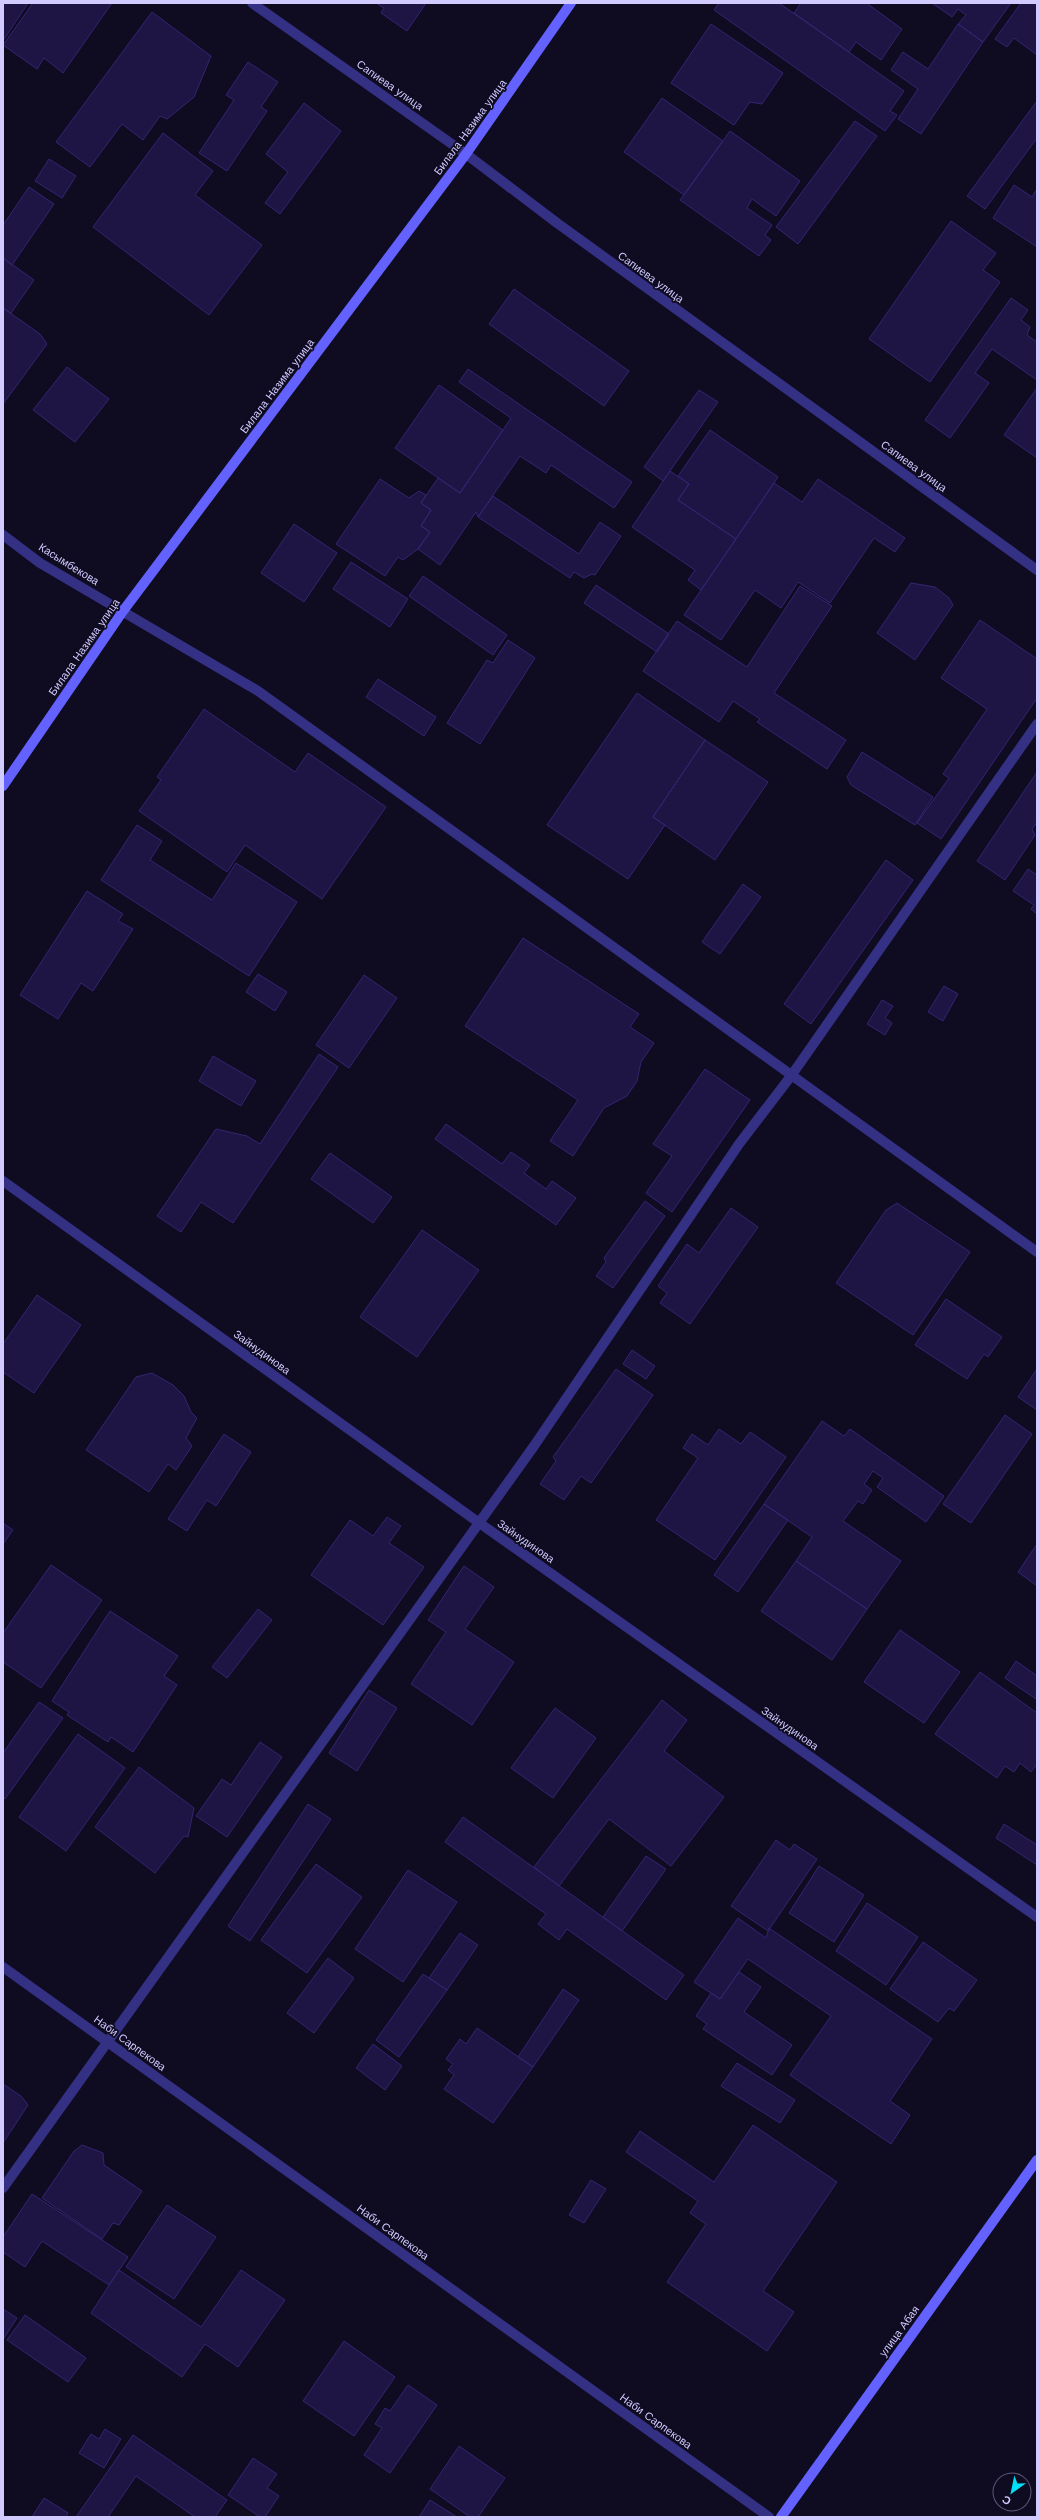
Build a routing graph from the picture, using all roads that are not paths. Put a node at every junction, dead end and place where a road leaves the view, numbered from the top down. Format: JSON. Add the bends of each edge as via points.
{"nodes":[{"id":1,"x":252,"y":3,"type":"edge"},
{"id":2,"x":571,"y":3,"type":"edge"},
{"id":3,"x":466,"y":154,"type":"junction"},
{"id":4,"x":3,"y":535,"type":"edge"},
{"id":5,"x":1037,"y":570,"type":"edge"},
{"id":6,"x":123,"y":611,"type":"junction"},
{"id":7,"x":1037,"y":724,"type":"edge"},
{"id":8,"x":3,"y":786,"type":"edge"},
{"id":9,"x":791,"y":1076,"type":"junction"},
{"id":10,"x":3,"y":1181,"type":"edge"},
{"id":11,"x":1037,"y":1252,"type":"edge"},
{"id":12,"x":478,"y":1522,"type":"junction"},
{"id":13,"x":1037,"y":1917,"type":"edge"},
{"id":14,"x":3,"y":1967,"type":"edge"},
{"id":15,"x":107,"y":2041,"type":"junction"},
{"id":16,"x":1037,"y":2160,"type":"edge"},
{"id":17,"x":3,"y":2188,"type":"edge"},
{"id":18,"x":769,"y":2517,"type":"edge"},
{"id":19,"x":781,"y":2517,"type":"edge"}],
"edges":[{"from":1,"to":3,"type":"street","name":"Сапиева улица"},
{"from":2,"to":3,"type":"street","name":"Билала Назима улица"},
{"from":3,"to":5,"type":"street","name":"Сапиева улица","via":[[557,223]]},
{"from":3,"to":6,"type":"street","name":"Билала Назима улица"},
{"from":4,"to":6,"type":"street","name":"Касымбекова","via":[[40,563]]},
{"from":6,"to":8,"type":"street","name":"Билала Назима улица"},
{"from":6,"to":9,"type":"street","name":"Касымбекова","via":[[258,691]]},
{"from":7,"to":9,"type":"street"},
{"from":9,"to":11,"type":"street","name":"Касымбекова"},
{"from":9,"to":12,"type":"street","via":[[739,1144],[534,1446]]},
{"from":10,"to":12,"type":"street","name":"Зайнудинова"},
{"from":12,"to":13,"type":"street","name":"Зайнудинова"},
{"from":12,"to":15,"type":"street"},
{"from":14,"to":15,"type":"street","name":"Наби Сарпекова"},
{"from":15,"to":17,"type":"street"},
{"from":15,"to":18,"type":"street","name":"Наби Сарпекова"},
{"from":16,"to":19,"type":"street","name":"улица Абая"}]}
